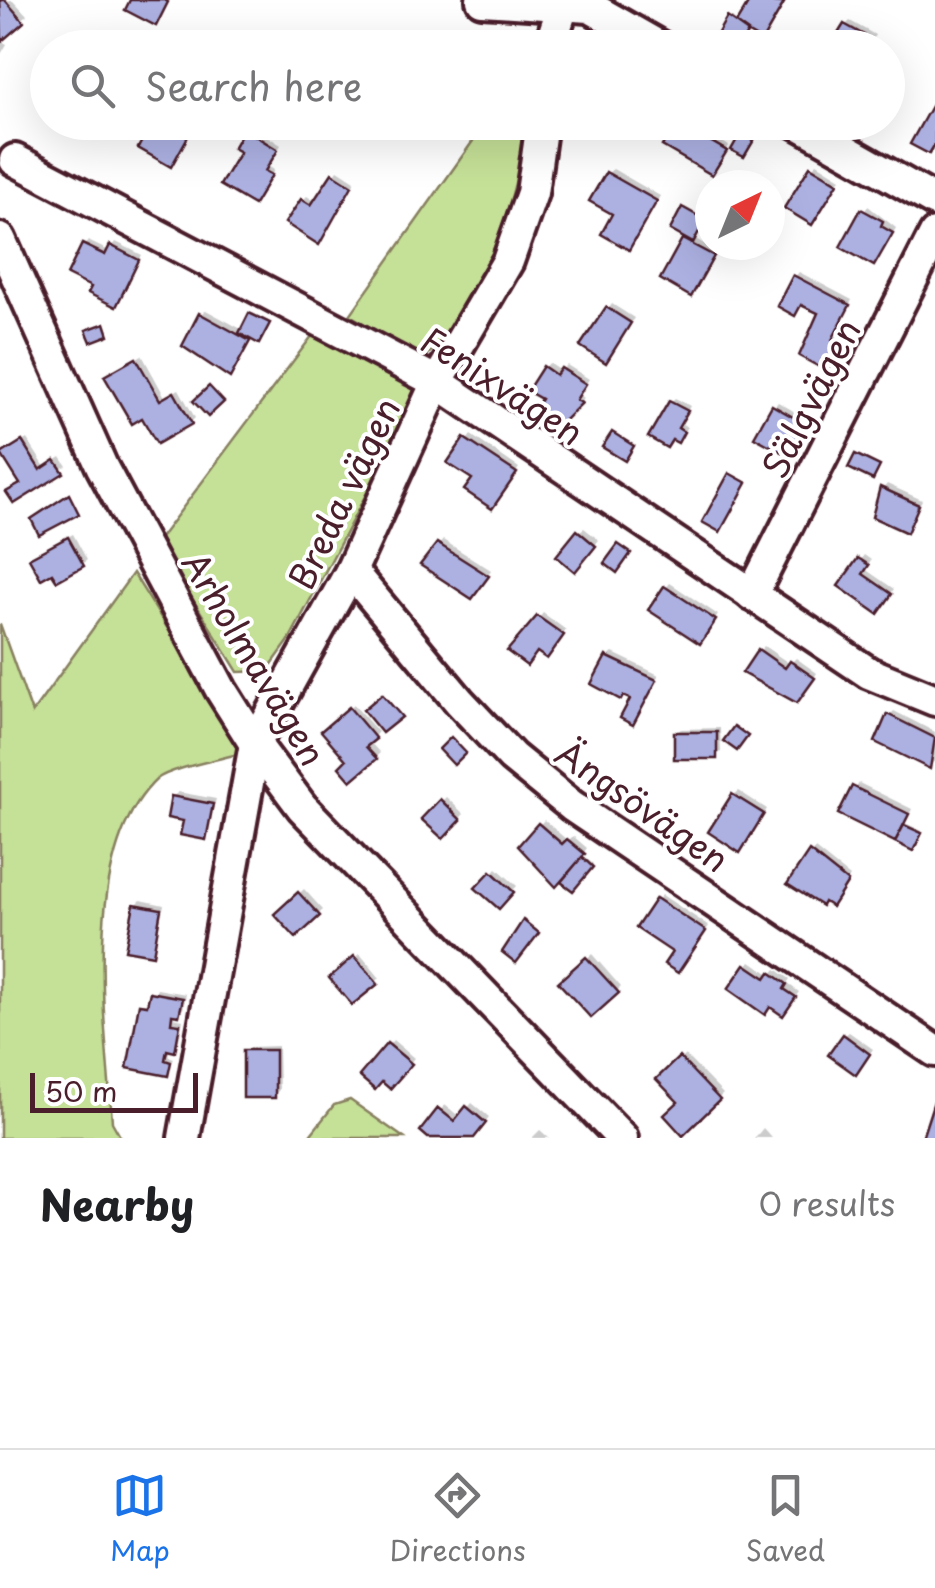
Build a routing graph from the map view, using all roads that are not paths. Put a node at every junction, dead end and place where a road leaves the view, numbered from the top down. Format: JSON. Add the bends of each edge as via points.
{"nodes":[{"id":1,"x":482,"y":0,"type":"edge"},
{"id":2,"x":564,"y":2,"type":"edge"},
{"id":3,"x":555,"y":30,"type":"edge"},
{"id":4,"x":631,"y":30,"type":"edge"},
{"id":5,"x":539,"y":140,"type":"edge"},
{"id":6,"x":828,"y":140,"type":"edge"},
{"id":7,"x":15,"y":160,"type":"dead end"},
{"id":8,"x":935,"y":200,"type":"edge"},
{"id":9,"x":935,"y":234,"type":"edge"},
{"id":10,"x":0,"y":239,"type":"edge"},
{"id":11,"x":437,"y":382,"type":"junction"},
{"id":12,"x":350,"y":571,"type":"junction"},
{"id":13,"x":752,"y":595,"type":"junction"},
{"id":14,"x":935,"y":700,"type":"edge"},
{"id":15,"x":255,"y":744,"type":"junction"},
{"id":16,"x":935,"y":1052,"type":"edge"},
{"id":17,"x":184,"y":1138,"type":"edge"},
{"id":18,"x":622,"y":1138,"type":"edge"}],
"edges":[{"from":1,"to":2,"type":"street"},
{"from":2,"to":3,"type":"street"},
{"from":2,"to":4,"type":"street","via":[[590,6]]},
{"from":5,"to":11,"type":"street","name":"Breda vägen","via":[[532,193],[508,261]]},
{"from":6,"to":8,"type":"street"},
{"from":7,"to":11,"type":"street","name":"Fenixvägen"},
{"from":9,"to":13,"type":"street","name":"Sälgvägen"},
{"from":10,"to":15,"type":"street","name":"Arholmavägen","via":[[102,467]]},
{"from":11,"to":12,"type":"street","name":"Breda vägen"},
{"from":11,"to":13,"type":"street","name":"Fenixvägen"},
{"from":12,"to":15,"type":"street","name":"Breda vägen"},
{"from":12,"to":16,"type":"street","name":"Ängsövägen","via":[[459,700],[542,782]]},
{"from":13,"to":14,"type":"street","name":"Fenixvägen","via":[[868,673]]},
{"from":15,"to":17,"type":"street","name":"Breda vägen"},
{"from":15,"to":18,"type":"street","name":"Arholmavägen","via":[[302,807]]}]}
